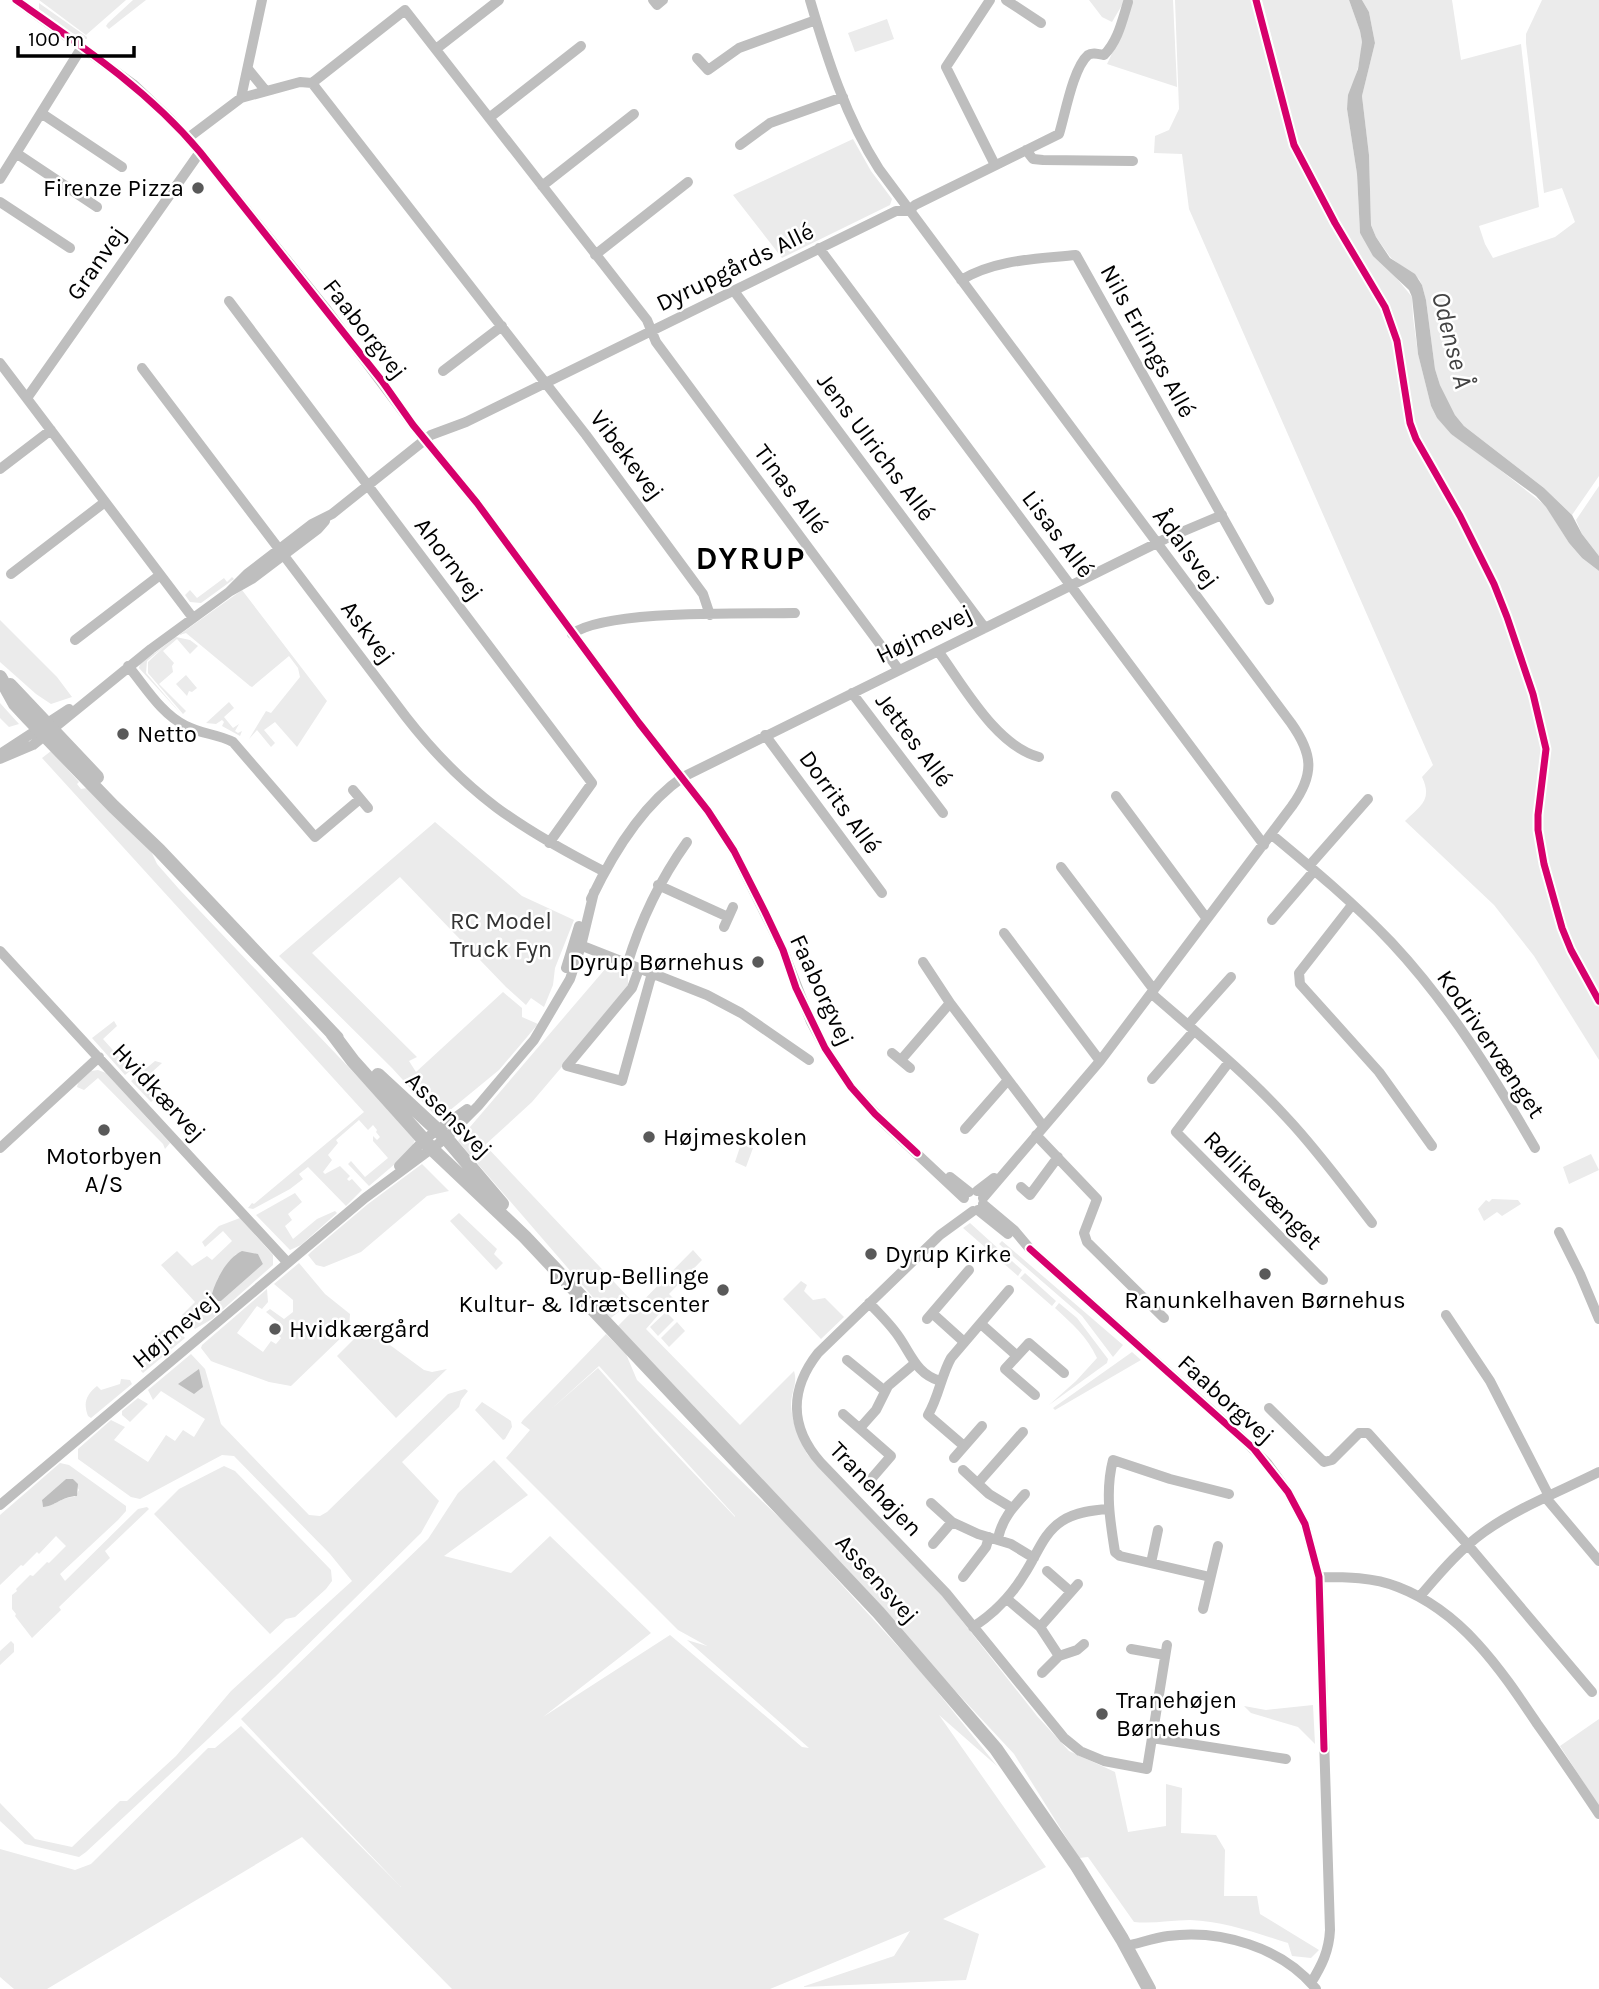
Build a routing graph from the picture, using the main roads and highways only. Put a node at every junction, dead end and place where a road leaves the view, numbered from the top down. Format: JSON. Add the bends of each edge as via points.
{"nodes":[{"id":1,"x":0,"y":676,"type":"edge"},
{"id":2,"x":332,"y":1033,"type":"junction"},
{"id":3,"x":435,"y":1139,"type":"junction"},
{"id":4,"x":1149,"y":1989,"type":"edge"}],
"edges":[{"from":1,"to":2,"type":"main road","name":"Assensvej","via":[[15,704],[46,729]]},
{"from":2,"to":3,"type":"main road","name":"Assensvej"},
{"from":2,"to":3,"type":"main road","name":"Assensvej","via":[[353,1061]]},
{"from":3,"to":4,"type":"main road","name":"Assensvej","via":[[879,1613],[996,1749],[1077,1866]]}]}
